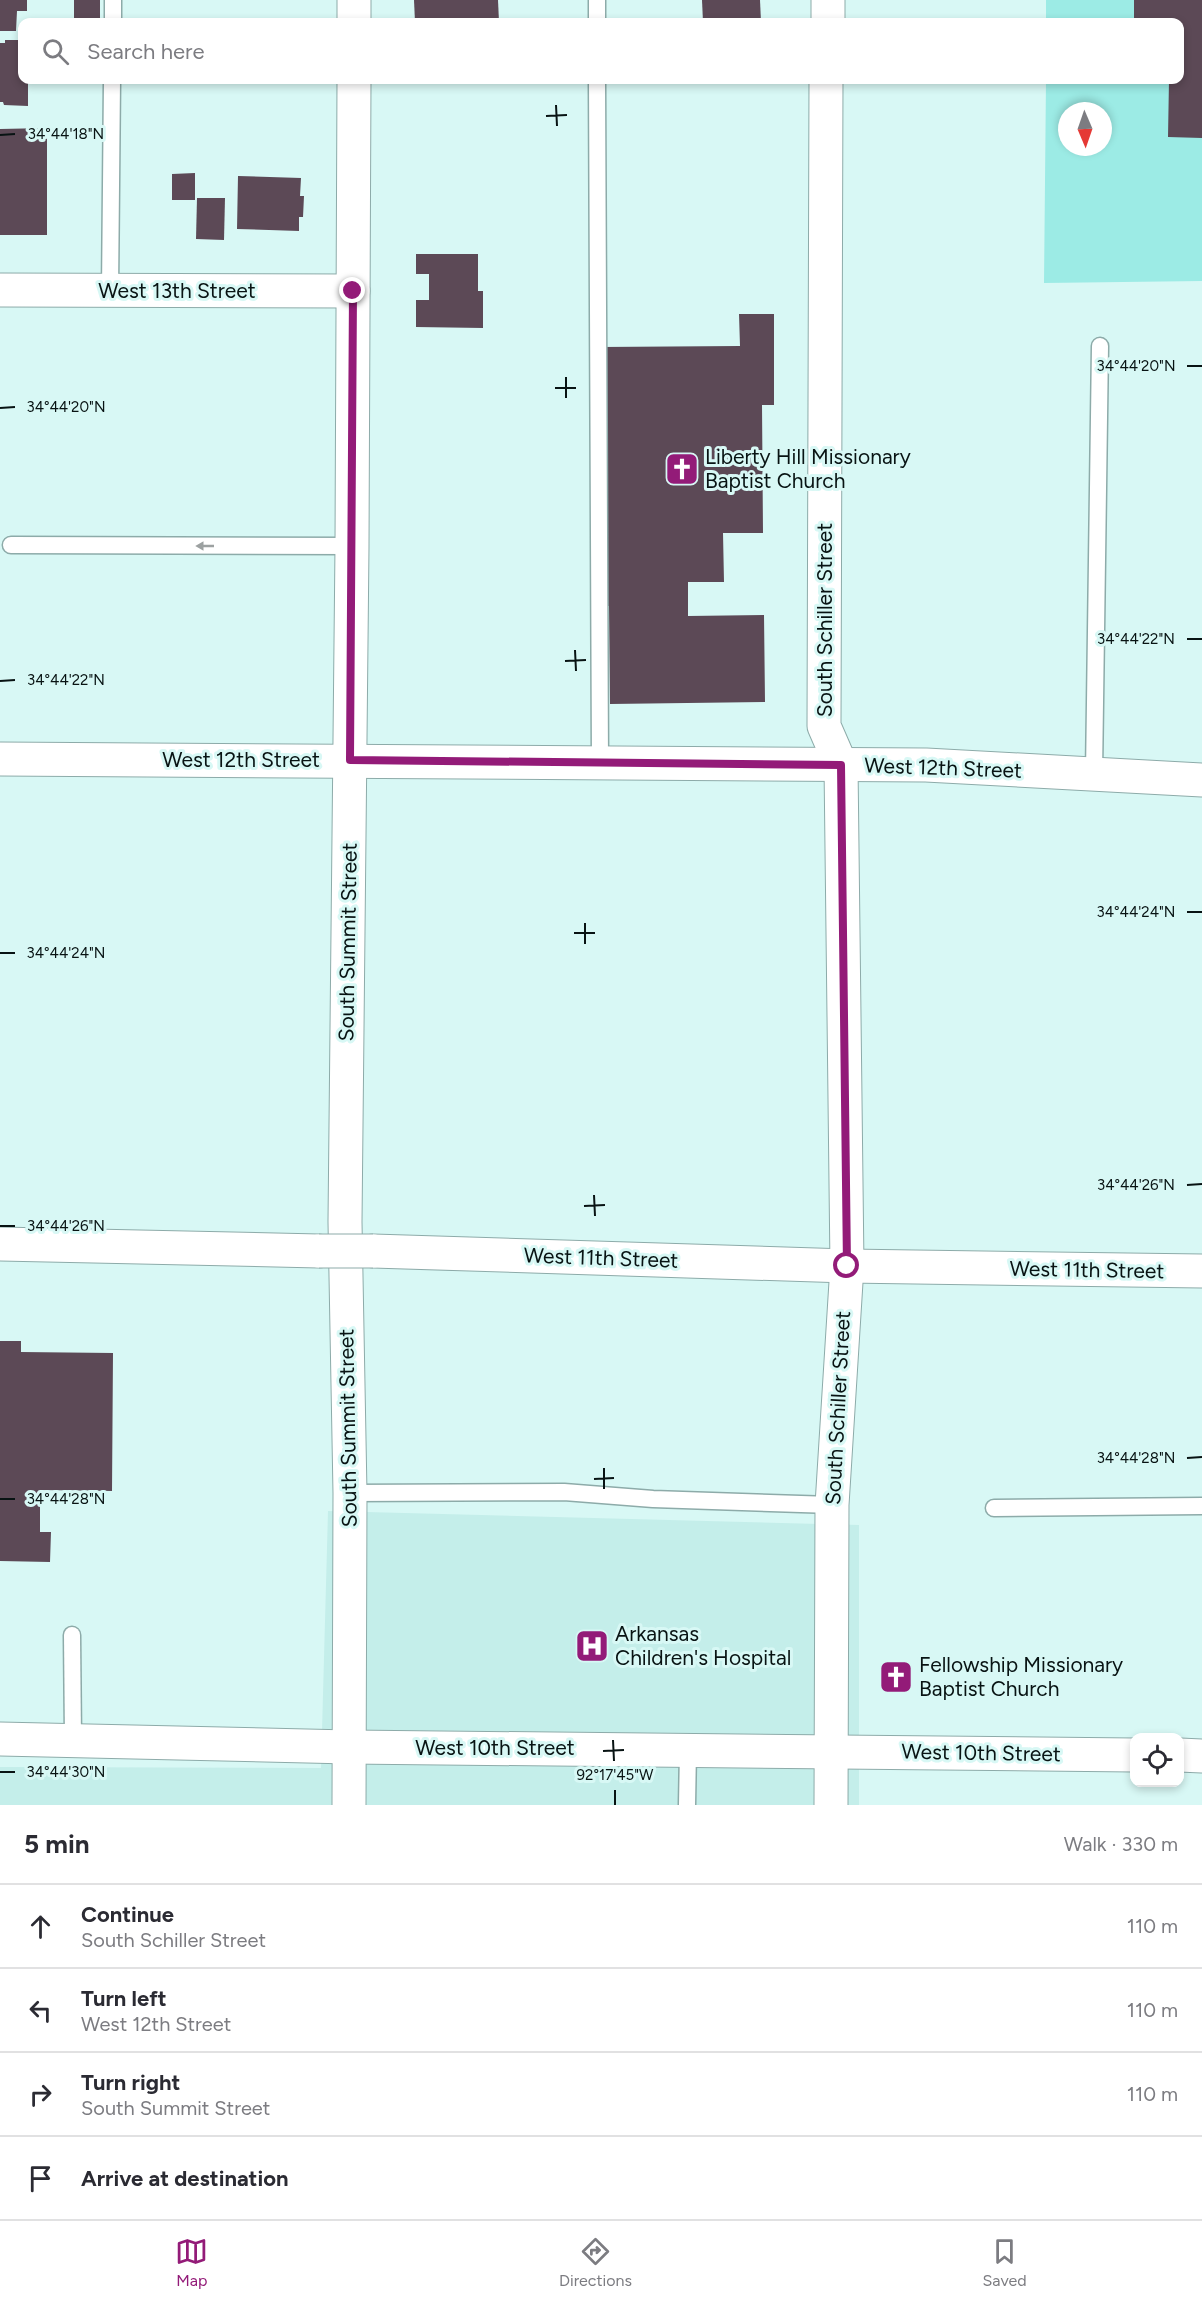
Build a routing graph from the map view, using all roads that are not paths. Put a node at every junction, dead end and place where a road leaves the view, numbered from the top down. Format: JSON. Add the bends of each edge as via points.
{"nodes":[{"id":1,"x":113,"y":0,"type":"edge"},
{"id":2,"x":354,"y":0,"type":"edge"},
{"id":3,"x":597,"y":0,"type":"edge"},
{"id":4,"x":828,"y":0,"type":"edge"},
{"id":5,"x":113,"y":18,"type":"edge"},
{"id":6,"x":354,"y":18,"type":"edge"},
{"id":7,"x":597,"y":18,"type":"edge"},
{"id":8,"x":828,"y":18,"type":"edge"},
{"id":9,"x":112,"y":84,"type":"edge"},
{"id":10,"x":354,"y":84,"type":"edge"},
{"id":11,"x":597,"y":84,"type":"edge"},
{"id":12,"x":826,"y":84,"type":"edge"},
{"id":13,"x":0,"y":290,"type":"edge"},
{"id":14,"x":110,"y":291,"type":"junction"},
{"id":15,"x":353,"y":291,"type":"junction"},
{"id":16,"x":1100,"y":346,"type":"dead end"},
{"id":17,"x":11,"y":545,"type":"dead end"},
{"id":18,"x":352,"y":546,"type":"junction"},
{"id":19,"x":0,"y":759,"type":"edge"},
{"id":20,"x":350,"y":760,"type":"junction"},
{"id":21,"x":600,"y":763,"type":"junction"},
{"id":22,"x":841,"y":765,"type":"junction"},
{"id":23,"x":1094,"y":774,"type":"junction"},
{"id":24,"x":1202,"y":780,"type":"edge"},
{"id":25,"x":0,"y":1244,"type":"edge"},
{"id":26,"x":847,"y":1266,"type":"junction"},
{"id":27,"x":1202,"y":1271,"type":"edge"},
{"id":28,"x":350,"y":1493,"type":"junction"},
{"id":29,"x":832,"y":1505,"type":"junction"},
{"id":30,"x":1202,"y":1506,"type":"edge"},
{"id":31,"x":994,"y":1508,"type":"dead end"},
{"id":32,"x":72,"y":1635,"type":"dead end"},
{"id":33,"x":0,"y":1739,"type":"edge"},
{"id":34,"x":73,"y":1739,"type":"junction"},
{"id":35,"x":349,"y":1748,"type":"junction"},
{"id":36,"x":688,"y":1750,"type":"junction"},
{"id":37,"x":832,"y":1751,"type":"junction"},
{"id":38,"x":1130,"y":1755,"type":"edge"},
{"id":39,"x":1184,"y":1755,"type":"edge"},
{"id":40,"x":1202,"y":1756,"type":"edge"},
{"id":41,"x":349,"y":1805,"type":"edge"},
{"id":42,"x":687,"y":1805,"type":"edge"},
{"id":43,"x":831,"y":1805,"type":"edge"}],
"edges":[{"from":1,"to":5,"type":"lane"},
{"from":2,"to":6,"type":"street"},
{"from":3,"to":7,"type":"lane"},
{"from":4,"to":8,"type":"street"},
{"from":9,"to":14,"type":"lane"},
{"from":10,"to":15,"type":"street","name":"South Summit Street"},
{"from":11,"to":21,"type":"lane"},
{"from":12,"to":22,"type":"street","name":"South Schiller Street","via":[[824,726]]},
{"from":13,"to":14,"type":"street","name":"West 13th Street"},
{"from":14,"to":15,"type":"street","name":"West 13th Street"},
{"from":15,"to":18,"type":"street","name":"South Summit Street"},
{"from":16,"to":23,"type":"lane"},
{"from":18,"to":17,"type":"lane","one_way":true},
{"from":18,"to":20,"type":"street","name":"South Summit Street"},
{"from":19,"to":20,"type":"street","name":"West 12th Street"},
{"from":20,"to":21,"type":"street","name":"West 12th Street"},
{"from":20,"to":28,"type":"street","name":"South Summit Street","via":[[345,1222]]},
{"from":21,"to":22,"type":"street","name":"West 12th Street"},
{"from":22,"to":23,"type":"street","name":"West 12th Street","via":[[926,765]]},
{"from":22,"to":26,"type":"street","name":"South Schiller Street"},
{"from":23,"to":24,"type":"street","name":"West 12th Street"},
{"from":25,"to":26,"type":"street","name":"West 11th Street","bridge":true},
{"from":26,"to":27,"type":"street","name":"West 11th Street"},
{"from":26,"to":29,"type":"street","name":"South Schiller Street"},
{"from":28,"to":29,"type":"lane","via":[[564,1492]]},
{"from":28,"to":35,"type":"street","name":"South Summit Street"},
{"from":29,"to":37,"type":"street","name":"South Schiller Street"},
{"from":30,"to":31,"type":"lane"},
{"from":32,"to":34,"type":"lane"},
{"from":33,"to":34,"type":"street","name":"West 10th Street"},
{"from":34,"to":35,"type":"street","name":"West 10th Street"},
{"from":35,"to":36,"type":"street","name":"West 10th Street"},
{"from":35,"to":41,"type":"street","name":"South Summit Street"},
{"from":36,"to":37,"type":"street","name":"West 10th Street"},
{"from":36,"to":42,"type":"lane"},
{"from":37,"to":38,"type":"street","name":"West 10th Street"},
{"from":37,"to":43,"type":"street","name":"South Schiller Street"},
{"from":39,"to":40,"type":"street"}]}
